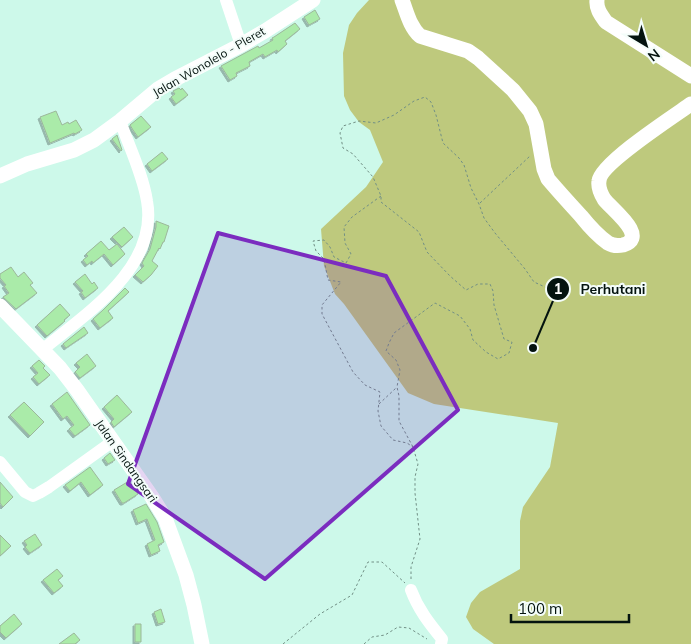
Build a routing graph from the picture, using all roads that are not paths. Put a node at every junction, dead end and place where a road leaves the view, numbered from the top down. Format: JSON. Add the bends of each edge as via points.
{"nodes":[{"id":1,"x":226,"y":0,"type":"edge"},
{"id":2,"x":313,"y":0,"type":"edge"},
{"id":3,"x":402,"y":0,"type":"edge"},
{"id":4,"x":597,"y":0,"type":"edge"},
{"id":5,"x":241,"y":45,"type":"junction"},
{"id":6,"x":691,"y":76,"type":"edge"},
{"id":7,"x":691,"y":104,"type":"edge"},
{"id":8,"x":120,"y":121,"type":"junction"},
{"id":9,"x":0,"y":176,"type":"edge"},
{"id":10,"x":0,"y":306,"type":"edge"},
{"id":11,"x":42,"y":350,"type":"junction"},
{"id":12,"x":113,"y":441,"type":"junction"},
{"id":13,"x":0,"y":462,"type":"edge"},
{"id":14,"x":411,"y":590,"type":"road end"},
{"id":15,"x":435,"y":642,"type":"edge"},
{"id":16,"x":202,"y":644,"type":"edge"}],
"edges":[{"from":1,"to":5,"type":"street"},
{"from":2,"to":5,"type":"main road","name":"Jalan Wonolelo - Pleret"},
{"from":3,"to":7,"type":"main road","via":[[414,31],[420,36],[468,51],[513,90],[536,124],[548,179],[608,243],[621,246],[631,239],[632,231],[604,200],[598,180],[615,159]]},
{"from":4,"to":6,"type":"main road","via":[[606,22]]},
{"from":5,"to":8,"type":"main road","name":"Jalan Wonolelo - Pleret","via":[[163,86]]},
{"from":8,"to":9,"type":"main road","name":"Jalan Wonolelo - Pleret","via":[[74,150]]},
{"from":8,"to":11,"type":"street","via":[[148,202],[144,242],[117,286]]},
{"from":10,"to":11,"type":"main road","name":"Jalan Sindangsari"},
{"from":11,"to":12,"type":"main road","name":"Jalan Sindangsari","via":[[60,368]]},
{"from":12,"to":13,"type":"street","via":[[33,496],[25,492]]},
{"from":12,"to":16,"type":"main road","name":"Jalan Sindangsari","via":[[165,518],[186,575]]},
{"from":14,"to":15,"type":"street","via":[[426,620],[442,639]]}]}
